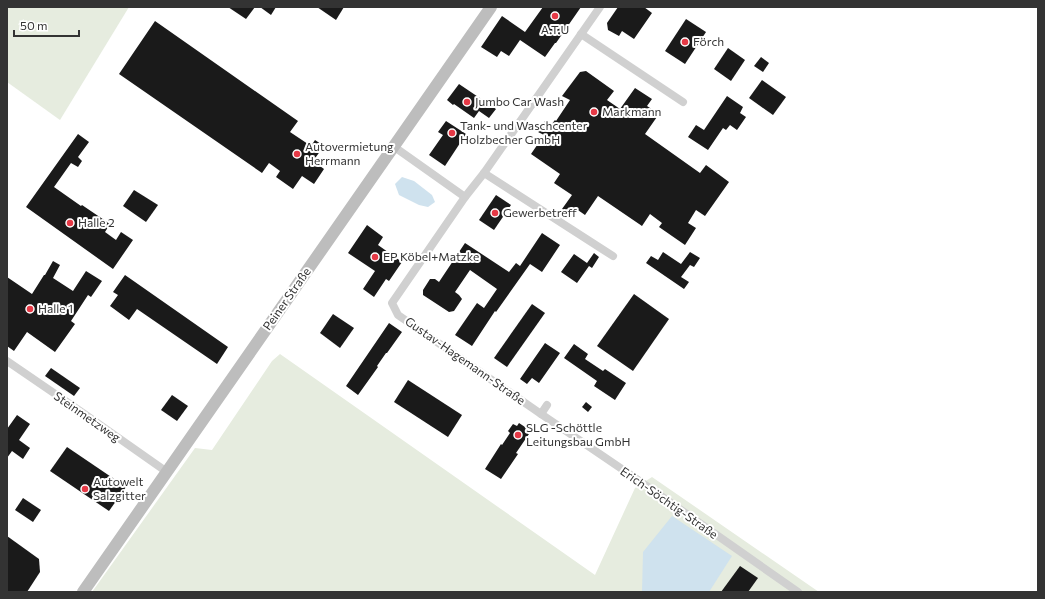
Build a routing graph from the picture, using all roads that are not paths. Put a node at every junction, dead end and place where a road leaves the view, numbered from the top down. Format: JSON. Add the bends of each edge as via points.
{"nodes":[{"id":1,"x":491,"y":7,"type":"edge"},
{"id":2,"x":600,"y":7,"type":"edge"},
{"id":3,"x":581,"y":34,"type":"junction"},
{"id":4,"x":683,"y":102,"type":"dead end"},
{"id":5,"x":394,"y":146,"type":"junction"},
{"id":6,"x":484,"y":173,"type":"junction"},
{"id":7,"x":465,"y":197,"type":"junction"},
{"id":8,"x":613,"y":256,"type":"dead end"},
{"id":9,"x":7,"y":362,"type":"edge"},
{"id":10,"x":547,"y":405,"type":"dead end"},
{"id":11,"x":540,"y":414,"type":"junction"},
{"id":12,"x":167,"y":472,"type":"junction"},
{"id":13,"x":83,"y":592,"type":"edge"},
{"id":14,"x":798,"y":592,"type":"edge"}],
"edges":[{"from":1,"to":5,"type":"main road","name":"Peiner Straße"},
{"from":2,"to":3,"type":"street","name":"Gustav-Hagemann-Straße"},
{"from":3,"to":4,"type":"street"},
{"from":3,"to":6,"type":"street","name":"Gustav-Hagemann-Straße"},
{"from":5,"to":7,"type":"street"},
{"from":5,"to":12,"type":"main road","name":"Peiner Straße"},
{"from":6,"to":7,"type":"street","name":"Gustav-Hagemann-Straße"},
{"from":6,"to":8,"type":"street"},
{"from":7,"to":11,"type":"street","name":"Gustav-Hagemann-Straße","via":[[392,303],[398,315]]},
{"from":9,"to":12,"type":"street","name":"Steinmetzweg"},
{"from":10,"to":11,"type":"street"},
{"from":11,"to":14,"type":"street","name":"Erich-Söchtig-Straße"},
{"from":12,"to":13,"type":"main road","name":"Peiner Straße"}]}
